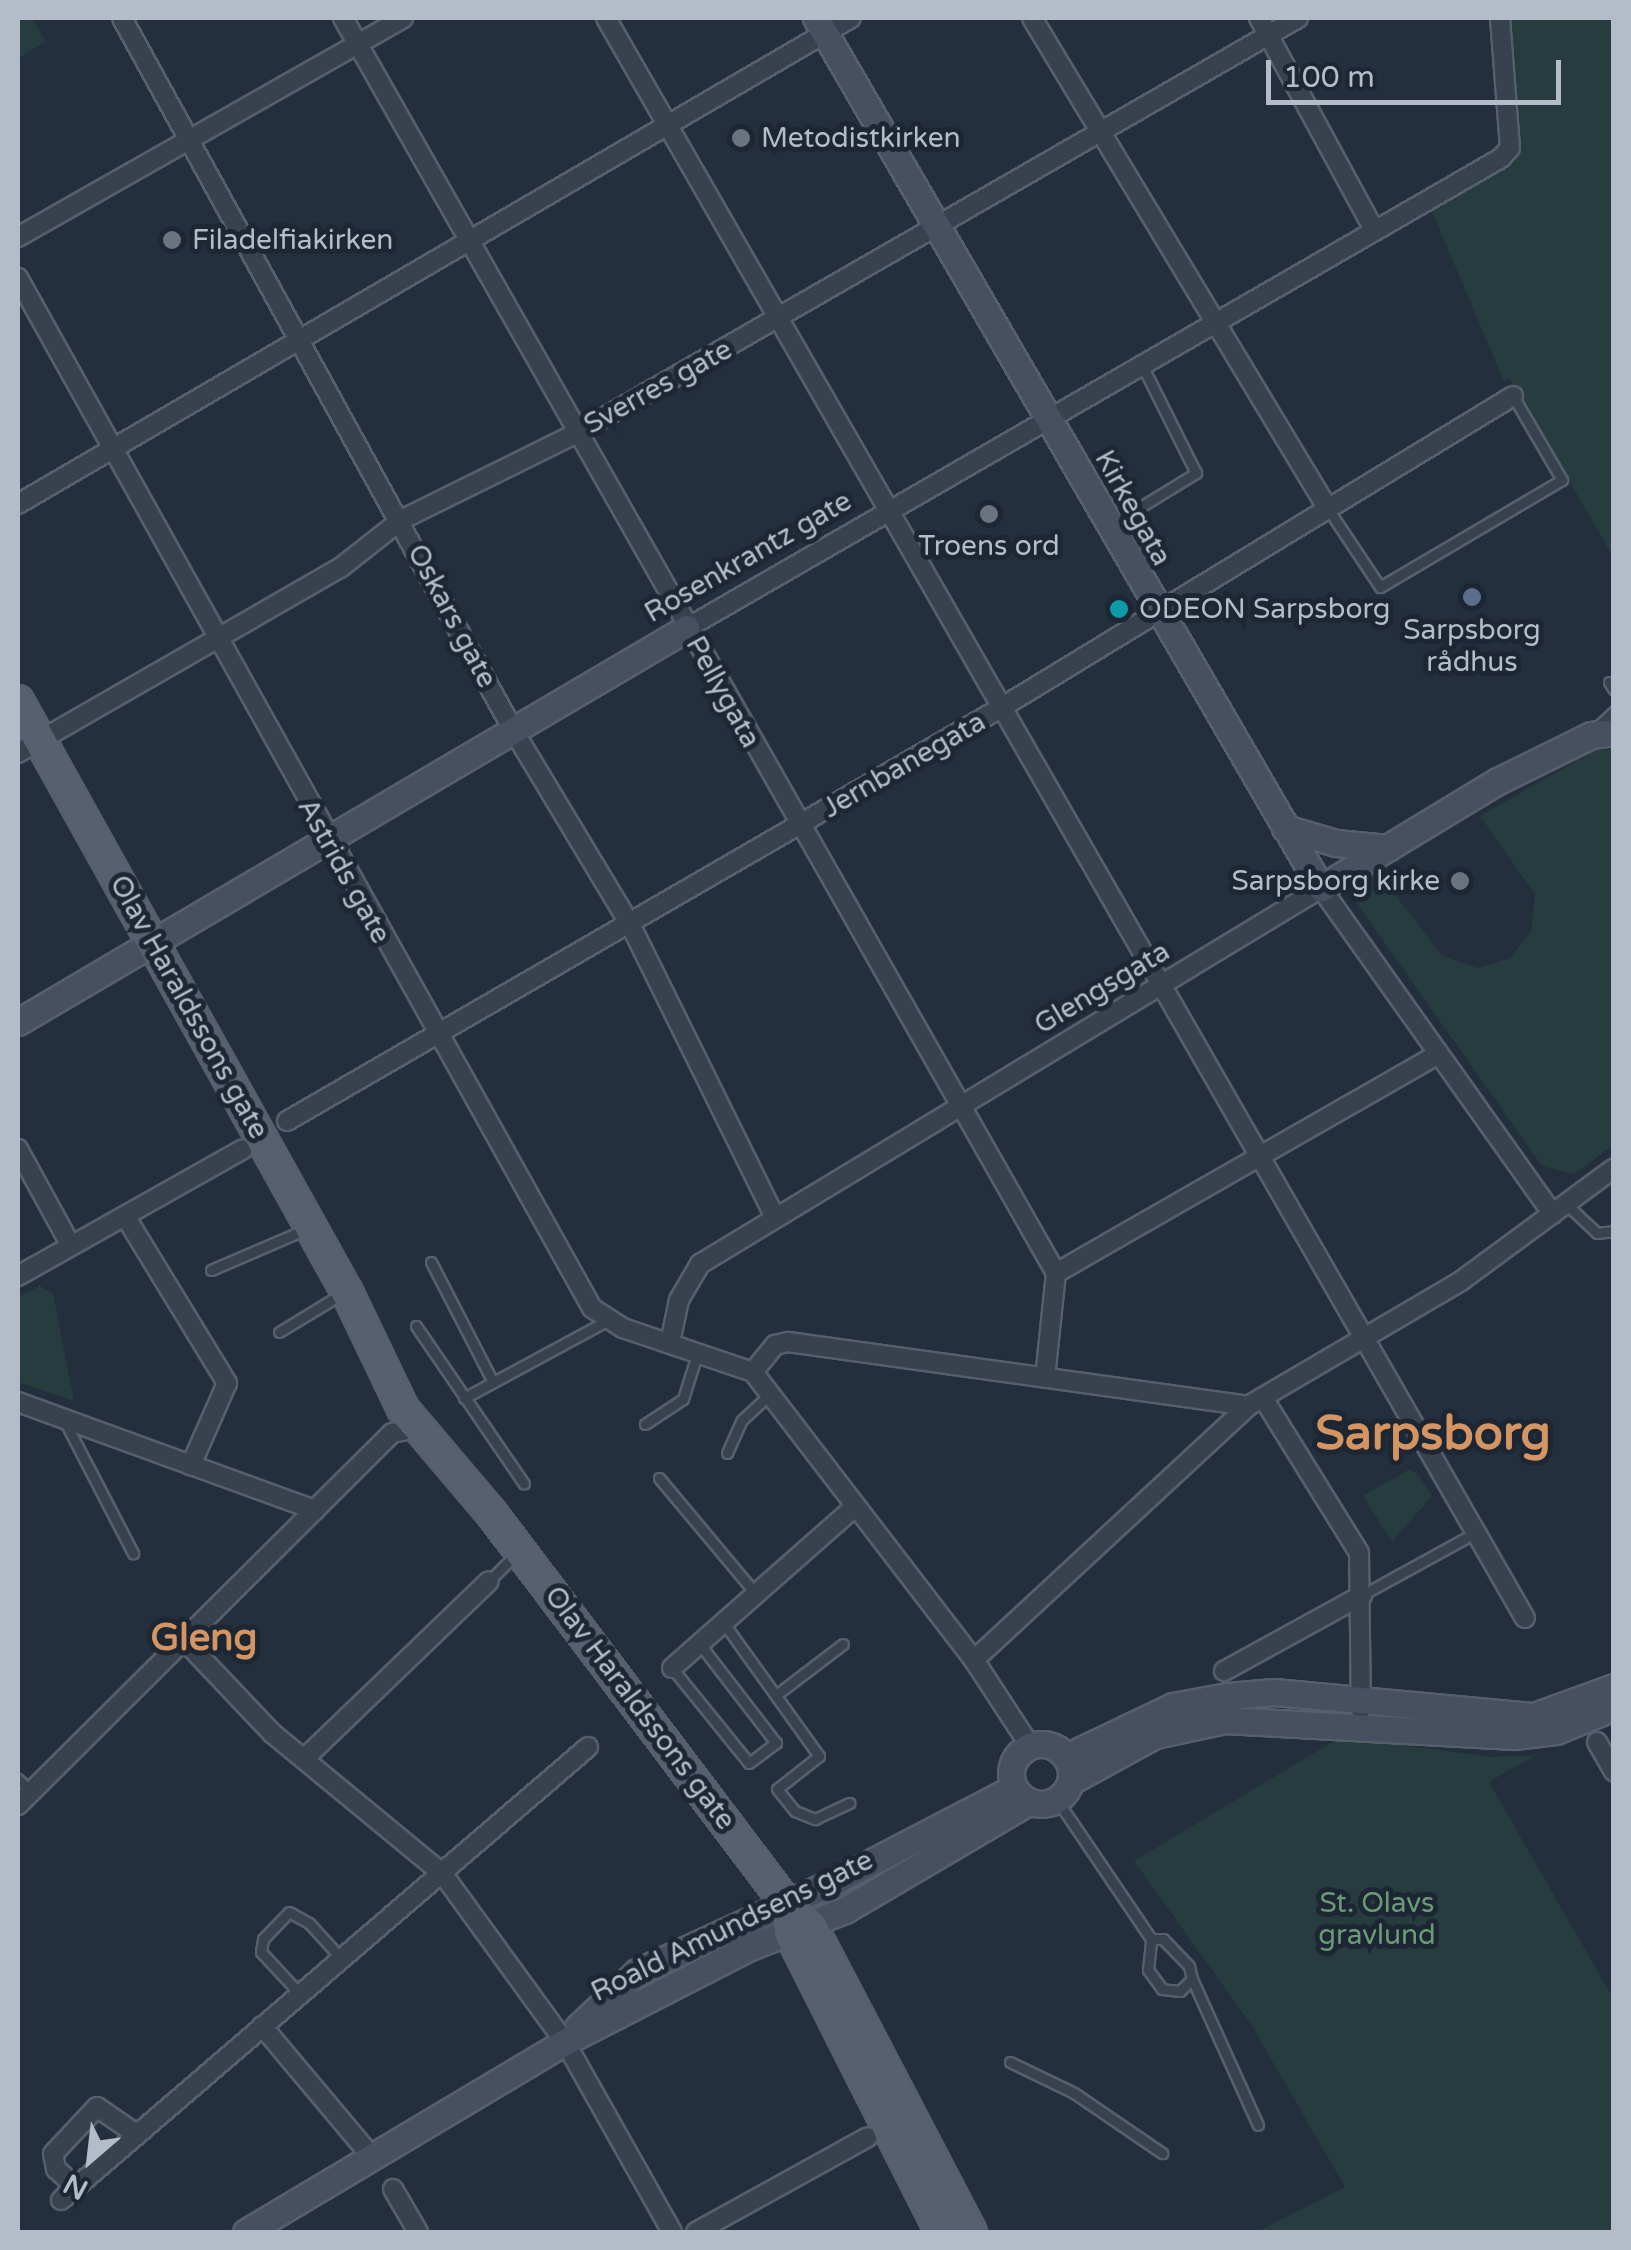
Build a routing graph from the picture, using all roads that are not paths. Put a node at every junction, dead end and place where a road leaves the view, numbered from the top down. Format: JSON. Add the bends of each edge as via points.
{"nodes":[{"id":1,"x":122,"y":18,"type":"edge"},
{"id":2,"x":342,"y":18,"type":"edge"},
{"id":3,"x":403,"y":18,"type":"edge"},
{"id":4,"x":606,"y":18,"type":"edge"},
{"id":5,"x":851,"y":18,"type":"edge"},
{"id":6,"x":1032,"y":18,"type":"edge"},
{"id":7,"x":1259,"y":18,"type":"edge"},
{"id":8,"x":1298,"y":18,"type":"edge"},
{"id":9,"x":1500,"y":18,"type":"edge"},
{"id":10,"x":820,"y":25,"type":"edge"},
{"id":11,"x":1268,"y":35,"type":"junction"},
{"id":12,"x":358,"y":44,"type":"junction"},
{"id":13,"x":666,"y":125,"type":"junction"},
{"id":14,"x":1100,"y":129,"type":"junction"},
{"id":15,"x":190,"y":140,"type":"junction"},
{"id":16,"x":938,"y":226,"type":"junction"},
{"id":17,"x":1374,"y":230,"type":"junction"},
{"id":18,"x":18,"y":237,"type":"edge"},
{"id":19,"x":468,"y":242,"type":"junction"},
{"id":20,"x":18,"y":278,"type":"edge"},
{"id":21,"x":783,"y":317,"type":"junction"},
{"id":22,"x":1216,"y":324,"type":"junction"},
{"id":23,"x":302,"y":342,"type":"junction"},
{"id":24,"x":1142,"y":365,"type":"junction"},
{"id":25,"x":1513,"y":396,"type":"joint"},
{"id":26,"x":1048,"y":418,"type":"junction"},
{"id":27,"x":577,"y":433,"type":"junction"},
{"id":28,"x":110,"y":450,"type":"junction"},
{"id":29,"x":18,"y":504,"type":"edge"},
{"id":30,"x":890,"y":509,"type":"junction"},
{"id":31,"x":1328,"y":510,"type":"junction"},
{"id":32,"x":400,"y":520,"type":"junction"},
{"id":33,"x":1109,"y":526,"type":"junction"},
{"id":34,"x":1159,"y":614,"type":"junction"},
{"id":35,"x":688,"y":628,"type":"junction"},
{"id":36,"x":214,"y":640,"type":"junction"},
{"id":37,"x":18,"y":701,"type":"edge"},
{"id":38,"x":1004,"y":706,"type":"junction"},
{"id":39,"x":1614,"y":711,"type":"edge"},
{"id":40,"x":512,"y":728,"type":"junction"},
{"id":41,"x":1602,"y":734,"type":"edge"},
{"id":42,"x":28,"y":746,"type":"edge"},
{"id":43,"x":799,"y":826,"type":"junction"},
{"id":44,"x":1285,"y":828,"type":"junction"},
{"id":45,"x":328,"y":838,"type":"junction"},
{"id":46,"x":1388,"y":848,"type":"junction"},
{"id":47,"x":1321,"y":888,"type":"junction"},
{"id":48,"x":630,"y":924,"type":"junction"},
{"id":49,"x":154,"y":943,"type":"junction"},
{"id":50,"x":1161,"y":989,"type":"junction"},
{"id":51,"x":18,"y":1022,"type":"edge"},
{"id":52,"x":435,"y":1035,"type":"junction"},
{"id":53,"x":1438,"y":1054,"type":"junction"},
{"id":54,"x":960,"y":1107,"type":"junction"},
{"id":55,"x":287,"y":1120,"type":"dead end"},
{"id":56,"x":243,"y":1148,"type":"dead end"},
{"id":57,"x":18,"y":1149,"type":"edge"},
{"id":58,"x":1259,"y":1155,"type":"junction"},
{"id":59,"x":1614,"y":1168,"type":"edge"},
{"id":60,"x":1560,"y":1209,"type":"junction"},
{"id":61,"x":125,"y":1216,"type":"junction"},
{"id":62,"x":776,"y":1218,"type":"junction"},
{"id":63,"x":311,"y":1226,"type":"junction"},
{"id":64,"x":1614,"y":1231,"type":"edge"},
{"id":65,"x":70,"y":1244,"type":"junction"},
{"id":66,"x":432,"y":1262,"type":"dead end"},
{"id":67,"x":211,"y":1270,"type":"dead end"},
{"id":68,"x":1056,"y":1273,"type":"junction"},
{"id":69,"x":18,"y":1276,"type":"edge"},
{"id":70,"x":353,"y":1303,"type":"junction"},
{"id":71,"x":608,"y":1320,"type":"junction"},
{"id":72,"x":416,"y":1326,"type":"dead end"},
{"id":73,"x":279,"y":1332,"type":"dead end"},
{"id":74,"x":1363,"y":1339,"type":"junction"},
{"id":75,"x":670,"y":1343,"type":"junction"},
{"id":76,"x":698,"y":1351,"type":"junction"},
{"id":77,"x":753,"y":1372,"type":"junction"},
{"id":78,"x":1045,"y":1377,"type":"junction"},
{"id":79,"x":494,"y":1382,"type":"junction"},
{"id":80,"x":772,"y":1392,"type":"junction"},
{"id":81,"x":464,"y":1398,"type":"junction"},
{"id":82,"x":18,"y":1402,"type":"edge"},
{"id":83,"x":1255,"y":1402,"type":"junction"},
{"id":84,"x":63,"y":1419,"type":"junction"},
{"id":85,"x":645,"y":1424,"type":"dead end"},
{"id":86,"x":408,"y":1429,"type":"junction"},
{"id":87,"x":727,"y":1453,"type":"dead end"},
{"id":88,"x":192,"y":1465,"type":"junction"},
{"id":89,"x":659,"y":1478,"type":"dead end"},
{"id":90,"x":524,"y":1484,"type":"dead end"},
{"id":91,"x":856,"y":1506,"type":"junction"},
{"id":92,"x":314,"y":1510,"type":"junction"},
{"id":93,"x":492,"y":1514,"type":"junction"},
{"id":94,"x":1475,"y":1533,"type":"junction"},
{"id":95,"x":520,"y":1550,"type":"junction"},
{"id":96,"x":133,"y":1552,"type":"dead end"},
{"id":97,"x":488,"y":1580,"type":"joint"},
{"id":98,"x":756,"y":1594,"type":"junction"},
{"id":99,"x":1362,"y":1595,"type":"junction"},
{"id":100,"x":1525,"y":1618,"type":"dead end"},
{"id":101,"x":723,"y":1622,"type":"junction"},
{"id":102,"x":184,"y":1640,"type":"junction"},
{"id":103,"x":699,"y":1644,"type":"junction"},
{"id":104,"x":843,"y":1644,"type":"dead end"},
{"id":105,"x":974,"y":1660,"type":"junction"},
{"id":106,"x":672,"y":1668,"type":"joint"},
{"id":107,"x":1224,"y":1670,"type":"dead end"},
{"id":108,"x":1614,"y":1687,"type":"edge"},
{"id":109,"x":776,"y":1695,"type":"junction"},
{"id":110,"x":1614,"y":1707,"type":"edge"},
{"id":111,"x":1361,"y":1712,"type":"junction"},
{"id":112,"x":1597,"y":1742,"type":"dead end"},
{"id":113,"x":1030,"y":1746,"type":"junction"},
{"id":114,"x":588,"y":1747,"type":"dead end"},
{"id":115,"x":305,"y":1758,"type":"junction"},
{"id":116,"x":1614,"y":1771,"type":"edge"},
{"id":117,"x":1064,"y":1779,"type":"junction"},
{"id":118,"x":25,"y":1786,"type":"edge"},
{"id":119,"x":1021,"y":1795,"type":"junction"},
{"id":120,"x":850,"y":1803,"type":"dead end"},
{"id":121,"x":18,"y":1805,"type":"edge"},
{"id":122,"x":442,"y":1872,"type":"junction"},
{"id":123,"x":796,"y":1920,"type":"junction"},
{"id":124,"x":1151,"y":1938,"type":"junction"},
{"id":125,"x":340,"y":1957,"type":"junction"},
{"id":126,"x":1192,"y":1979,"type":"junction"},
{"id":127,"x":299,"y":1993,"type":"junction"},
{"id":128,"x":262,"y":2026,"type":"junction"},
{"id":129,"x":565,"y":2042,"type":"junction"},
{"id":130,"x":1010,"y":2062,"type":"dead end"},
{"id":131,"x":1258,"y":2125,"type":"dead end"},
{"id":132,"x":136,"y":2134,"type":"junction"},
{"id":133,"x":868,"y":2137,"type":"dead end"},
{"id":134,"x":1162,"y":2153,"type":"dead end"},
{"id":135,"x":372,"y":2157,"type":"junction"},
{"id":136,"x":76,"y":2187,"type":"junction"},
{"id":137,"x":393,"y":2189,"type":"dead end"},
{"id":138,"x":61,"y":2200,"type":"dead end"},
{"id":139,"x":246,"y":2232,"type":"edge"},
{"id":140,"x":418,"y":2232,"type":"edge"},
{"id":141,"x":672,"y":2232,"type":"edge"},
{"id":142,"x":696,"y":2232,"type":"edge"},
{"id":143,"x":941,"y":2232,"type":"edge"},
{"id":144,"x":971,"y":2232,"type":"edge"}],
"edges":[{"from":1,"to":15,"type":"street","name":"Oskars gate"},
{"from":2,"to":12,"type":"street","name":"Pellygata"},
{"from":3,"to":12,"type":"street"},
{"from":4,"to":13,"type":"street"},
{"from":5,"to":10,"type":"street"},
{"from":6,"to":14,"type":"street"},
{"from":7,"to":11,"type":"street"},
{"from":8,"to":11,"type":"street","name":"Sverres gate"},
{"from":9,"to":17,"type":"street","name":"Rosenkrantz gate","via":[[1510,148]]},
{"from":10,"to":13,"type":"street"},
{"from":10,"to":16,"type":"street","name":"Kirkegata"},
{"from":11,"to":14,"type":"street","name":"Sverres gate"},
{"from":11,"to":17,"type":"street"},
{"from":12,"to":15,"type":"street"},
{"from":12,"to":19,"type":"street","name":"Pellygata"},
{"from":13,"to":19,"type":"street"},
{"from":13,"to":21,"type":"street"},
{"from":14,"to":16,"type":"street","name":"Sverres gate"},
{"from":14,"to":22,"type":"street"},
{"from":15,"to":18,"type":"street"},
{"from":15,"to":23,"type":"street","name":"Oskars gate"},
{"from":16,"to":21,"type":"street","name":"Sverres gate"},
{"from":16,"to":26,"type":"street","name":"Kirkegata"},
{"from":17,"to":22,"type":"street","name":"Rosenkrantz gate"},
{"from":19,"to":23,"type":"street"},
{"from":19,"to":27,"type":"street","name":"Pellygata"},
{"from":20,"to":28,"type":"street","name":"Astrids gate"},
{"from":21,"to":27,"type":"street","name":"Sverres gate"},
{"from":21,"to":30,"type":"street"},
{"from":22,"to":24,"type":"street","name":"Rosenkrantz gate"},
{"from":22,"to":31,"type":"street"},
{"from":23,"to":28,"type":"street"},
{"from":23,"to":32,"type":"street","name":"Oskars gate"},
{"from":24,"to":26,"type":"street","name":"Rosenkrantz gate"},
{"from":24,"to":33,"type":"lane","via":[[1196,473]]},
{"from":25,"to":31,"type":"street","name":"Jernbanegata"},
{"from":25,"to":31,"type":"lane","via":[[1562,480],[1380,587]]},
{"from":26,"to":30,"type":"street","name":"Rosenkrantz gate"},
{"from":26,"to":33,"type":"street","name":"Kirkegata"},
{"from":27,"to":32,"type":"street","name":"Sverres gate"},
{"from":27,"to":35,"type":"street","name":"Pellygata"},
{"from":28,"to":29,"type":"street"},
{"from":28,"to":36,"type":"street","name":"Astrids gate"},
{"from":30,"to":35,"type":"street","name":"Rosenkrantz gate"},
{"from":30,"to":38,"type":"street"},
{"from":31,"to":34,"type":"street","name":"Jernbanegata"},
{"from":32,"to":36,"type":"street","name":"Sverres gate","via":[[340,568]]},
{"from":32,"to":40,"type":"street","name":"Oskars gate"},
{"from":33,"to":34,"type":"street","name":"Kirkegata"},
{"from":34,"to":38,"type":"street","name":"Jernbanegata"},
{"from":34,"to":44,"type":"street","name":"Kirkegata"},
{"from":35,"to":40,"type":"street","name":"Rosenkrantz gate"},
{"from":35,"to":43,"type":"street","name":"Pellygata"},
{"from":36,"to":42,"type":"street","name":"Sverres gate"},
{"from":36,"to":45,"type":"street","name":"Astrids gate"},
{"from":37,"to":42,"type":"main road","name":"Olav Haraldssons gate"},
{"from":38,"to":43,"type":"street","name":"Jernbanegata"},
{"from":38,"to":50,"type":"street"},
{"from":39,"to":41,"type":"lane"},
{"from":40,"to":45,"type":"street","name":"Rosenkrantz gate"},
{"from":40,"to":48,"type":"street","name":"Oskars gate"},
{"from":41,"to":46,"type":"street","name":"Glengsgata","via":[[1498,781]]},
{"from":42,"to":49,"type":"main road","name":"Olav Haraldssons gate"},
{"from":43,"to":48,"type":"street","name":"Jernbanegata"},
{"from":43,"to":54,"type":"street","name":"Pellygata"},
{"from":44,"to":46,"type":"street"},
{"from":44,"to":47,"type":"street","name":"Kirkegata"},
{"from":45,"to":49,"type":"street","name":"Rosenkrantz gate"},
{"from":45,"to":52,"type":"street","name":"Astrids gate"},
{"from":46,"to":47,"type":"street","name":"Glengsgata"},
{"from":47,"to":50,"type":"street","name":"Glengsgata"},
{"from":47,"to":53,"type":"street","name":"Kirkegata"},
{"from":48,"to":52,"type":"street","name":"Jernbanegata"},
{"from":48,"to":62,"type":"street","name":"Oskars gate"},
{"from":49,"to":51,"type":"street","name":"Rosenkrantz gate"},
{"from":49,"to":63,"type":"main road","name":"Olav Haraldssons gate"},
{"from":50,"to":54,"type":"street","name":"Glengsgata"},
{"from":50,"to":58,"type":"street"},
{"from":52,"to":55,"type":"street","name":"Jernbanegata"},
{"from":52,"to":71,"type":"street","name":"Astrids gate","via":[[592,1308]]},
{"from":53,"to":58,"type":"street"},
{"from":53,"to":60,"type":"street","name":"Kirkegata"},
{"from":54,"to":62,"type":"street","name":"Glengsgata"},
{"from":54,"to":68,"type":"street","name":"Pellygata"},
{"from":56,"to":61,"type":"street"},
{"from":57,"to":65,"type":"street"},
{"from":58,"to":68,"type":"street"},
{"from":58,"to":74,"type":"street"},
{"from":59,"to":60,"type":"street"},
{"from":60,"to":64,"type":"lane","via":[[1597,1232]]},
{"from":60,"to":74,"type":"street"},
{"from":61,"to":65,"type":"street"},
{"from":61,"to":88,"type":"street","via":[[226,1383]]},
{"from":62,"to":75,"type":"street","name":"Glengsgata","via":[[700,1264],[679,1300]]},
{"from":63,"to":67,"type":"lane"},
{"from":63,"to":70,"type":"main road","name":"Olav Haraldssons gate"},
{"from":65,"to":69,"type":"street"},
{"from":66,"to":79,"type":"lane"},
{"from":68,"to":78,"type":"street"},
{"from":70,"to":73,"type":"lane"},
{"from":70,"to":86,"type":"main road","name":"Olav Haraldssons gate"},
{"from":70,"to":93,"type":"main road","name":"Olav Haraldssons gate"},
{"from":71,"to":75,"type":"street"},
{"from":71,"to":79,"type":"lane"},
{"from":72,"to":81,"type":"lane"},
{"from":74,"to":83,"type":"street"},
{"from":74,"to":94,"type":"street"},
{"from":75,"to":76,"type":"street"},
{"from":76,"to":77,"type":"street"},
{"from":76,"to":85,"type":"lane","via":[[683,1400]]},
{"from":77,"to":78,"type":"street","via":[[775,1345],[788,1342]]},
{"from":77,"to":80,"type":"street"},
{"from":78,"to":83,"type":"street"},
{"from":79,"to":81,"type":"lane"},
{"from":80,"to":87,"type":"lane","via":[[742,1420]]},
{"from":80,"to":91,"type":"street"},
{"from":81,"to":90,"type":"lane"},
{"from":82,"to":84,"type":"street"},
{"from":83,"to":99,"type":"street","via":[[1359,1553]]},
{"from":83,"to":105,"type":"street"},
{"from":84,"to":88,"type":"street"},
{"from":84,"to":96,"type":"lane"},
{"from":86,"to":92,"type":"street"},
{"from":86,"to":93,"type":"main road","name":"Olav Haraldssons gate"},
{"from":88,"to":92,"type":"street"},
{"from":89,"to":98,"type":"lane"},
{"from":91,"to":98,"type":"street"},
{"from":91,"to":105,"type":"street"},
{"from":92,"to":102,"type":"street"},
{"from":93,"to":95,"type":"main road","name":"Olav Haraldssons gate"},
{"from":94,"to":99,"type":"lane"},
{"from":94,"to":100,"type":"street"},
{"from":95,"to":97,"type":"lane"},
{"from":95,"to":123,"type":"main road","name":"Olav Haraldssons gate"},
{"from":97,"to":115,"type":"street"},
{"from":98,"to":101,"type":"street"},
{"from":99,"to":107,"type":"street"},
{"from":99,"to":111,"type":"street"},
{"from":101,"to":103,"type":"street"},
{"from":101,"to":109,"type":"lane"},
{"from":102,"to":115,"type":"street"},
{"from":102,"to":118,"type":"street"},
{"from":103,"to":106,"type":"street"},
{"from":103,"to":106,"type":"lane","via":[[776,1743],[749,1763]]},
{"from":104,"to":109,"type":"lane"},
{"from":105,"to":113,"type":"street"},
{"from":108,"to":111,"type":"street","via":[[1534,1716]]},
{"from":109,"to":120,"type":"lane","via":[[819,1756],[778,1789],[795,1811],[815,1819]]},
{"from":110,"to":111,"type":"street","via":[[1556,1731],[1514,1736]]},
{"from":111,"to":117,"type":"street","via":[[1186,1727]]},
{"from":112,"to":116,"type":"street"},
{"from":113,"to":117,"type":"street","via":[[1054,1747]]},
{"from":113,"to":119,"type":"street","via":[[1012,1764]]},
{"from":114,"to":122,"type":"street"},
{"from":115,"to":122,"type":"street"},
{"from":117,"to":119,"type":"street"},
{"from":117,"to":124,"type":"lane"},
{"from":118,"to":121,"type":"street"},
{"from":119,"to":123,"type":"street","name":"Roald Amundsens gate"},
{"from":122,"to":125,"type":"street"},
{"from":122,"to":129,"type":"street"},
{"from":123,"to":129,"type":"street","name":"Roald Amundsens gate","via":[[637,1972]]},
{"from":123,"to":143,"type":"main road","name":"Olav Haraldssons gate"},
{"from":123,"to":144,"type":"main road","name":"Olav Haraldssons gate"},
{"from":124,"to":126,"type":"lane","via":[[1176,1950]]},
{"from":124,"to":126,"type":"lane","via":[[1145,1961],[1162,1990],[1180,1991]]},
{"from":125,"to":127,"type":"street"},
{"from":125,"to":127,"type":"lane","via":[[297,1912],[289,1912],[263,1939],[261,1952]]},
{"from":126,"to":131,"type":"lane"},
{"from":127,"to":128,"type":"street"},
{"from":128,"to":132,"type":"street"},
{"from":128,"to":135,"type":"street"},
{"from":129,"to":135,"type":"street","name":"Roald Amundsens gate"},
{"from":129,"to":141,"type":"street"},
{"from":130,"to":134,"type":"lane","via":[[1074,2094]]},
{"from":132,"to":136,"type":"street"},
{"from":132,"to":136,"type":"street","via":[[97,2108],[53,2154],[56,2169]]},
{"from":133,"to":142,"type":"street"},
{"from":135,"to":139,"type":"street","name":"Roald Amundsens gate"},
{"from":136,"to":138,"type":"street"},
{"from":137,"to":140,"type":"street"}]}
